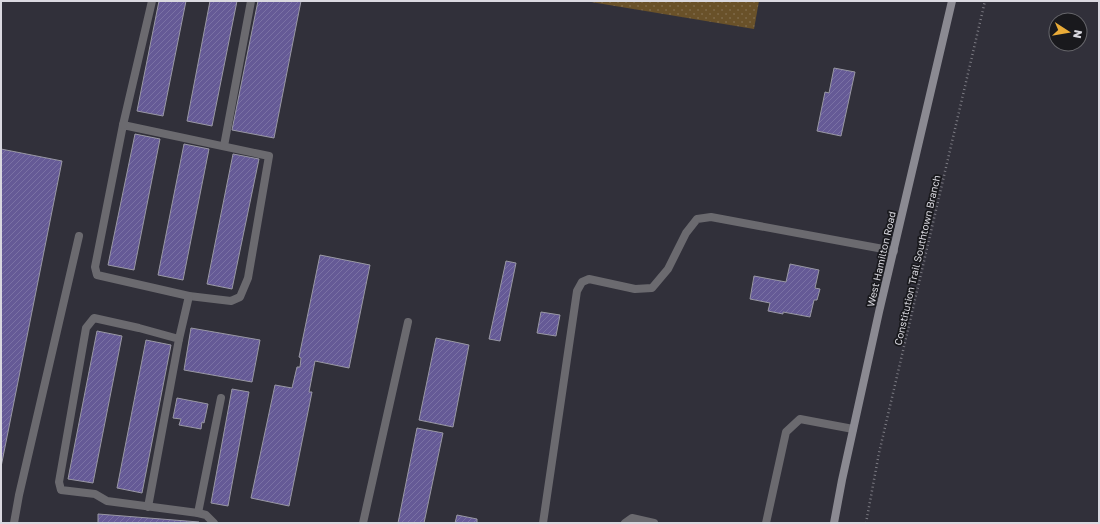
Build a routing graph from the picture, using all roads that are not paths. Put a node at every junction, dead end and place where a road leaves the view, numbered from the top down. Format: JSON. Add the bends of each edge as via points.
{"nodes":[{"id":1,"x":152,"y":1,"type":"edge"},
{"id":2,"x":251,"y":1,"type":"edge"},
{"id":3,"x":952,"y":1,"type":"edge"},
{"id":4,"x":123,"y":125,"type":"junction"},
{"id":5,"x":224,"y":146,"type":"junction"},
{"id":6,"x":79,"y":236,"type":"dead end"},
{"id":7,"x":894,"y":251,"type":"junction"},
{"id":8,"x":190,"y":296,"type":"junction"},
{"id":9,"x":408,"y":322,"type":"dead end"},
{"id":10,"x":179,"y":339,"type":"junction"},
{"id":11,"x":221,"y":398,"type":"dead end"},
{"id":12,"x":853,"y":429,"type":"junction"},
{"id":13,"x":148,"y":507,"type":"junction"},
{"id":14,"x":198,"y":513,"type":"junction"},
{"id":15,"x":14,"y":523,"type":"edge"},
{"id":16,"x":214,"y":523,"type":"edge"},
{"id":17,"x":364,"y":523,"type":"edge"},
{"id":18,"x":543,"y":523,"type":"edge"},
{"id":19,"x":625,"y":523,"type":"edge"},
{"id":20,"x":654,"y":523,"type":"edge"},
{"id":21,"x":766,"y":523,"type":"edge"},
{"id":22,"x":834,"y":523,"type":"edge"}],
"edges":[{"from":1,"to":4,"type":"lane"},
{"from":2,"to":5,"type":"lane"},
{"from":3,"to":7,"type":"main road","name":"West Hamilton Road"},
{"from":4,"to":5,"type":"lane"},
{"from":4,"to":8,"type":"lane","via":[[95,267],[97,275]]},
{"from":5,"to":8,"type":"lane","via":[[268,156],[248,278],[240,297],[231,301]]},
{"from":6,"to":15,"type":"lane"},
{"from":7,"to":12,"type":"main road","name":"West Hamilton Road"},
{"from":7,"to":18,"type":"lane","via":[[711,217],[698,219],[686,233],[668,269],[652,288],[635,289],[589,279],[582,282],[577,291]]},
{"from":8,"to":10,"type":"lane"},
{"from":9,"to":17,"type":"lane"},
{"from":10,"to":13,"type":"lane"},
{"from":10,"to":13,"type":"lane","via":[[94,318],[86,328],[58,482],[61,490],[95,494],[107,502]]},
{"from":11,"to":14,"type":"lane"},
{"from":12,"to":21,"type":"lane","via":[[800,419],[786,432]]},
{"from":12,"to":22,"type":"main road","name":"West Hamilton Road"},
{"from":13,"to":14,"type":"lane"},
{"from":14,"to":16,"type":"lane","via":[[206,515]]},
{"from":19,"to":20,"type":"lane","via":[[632,518]]}]}
